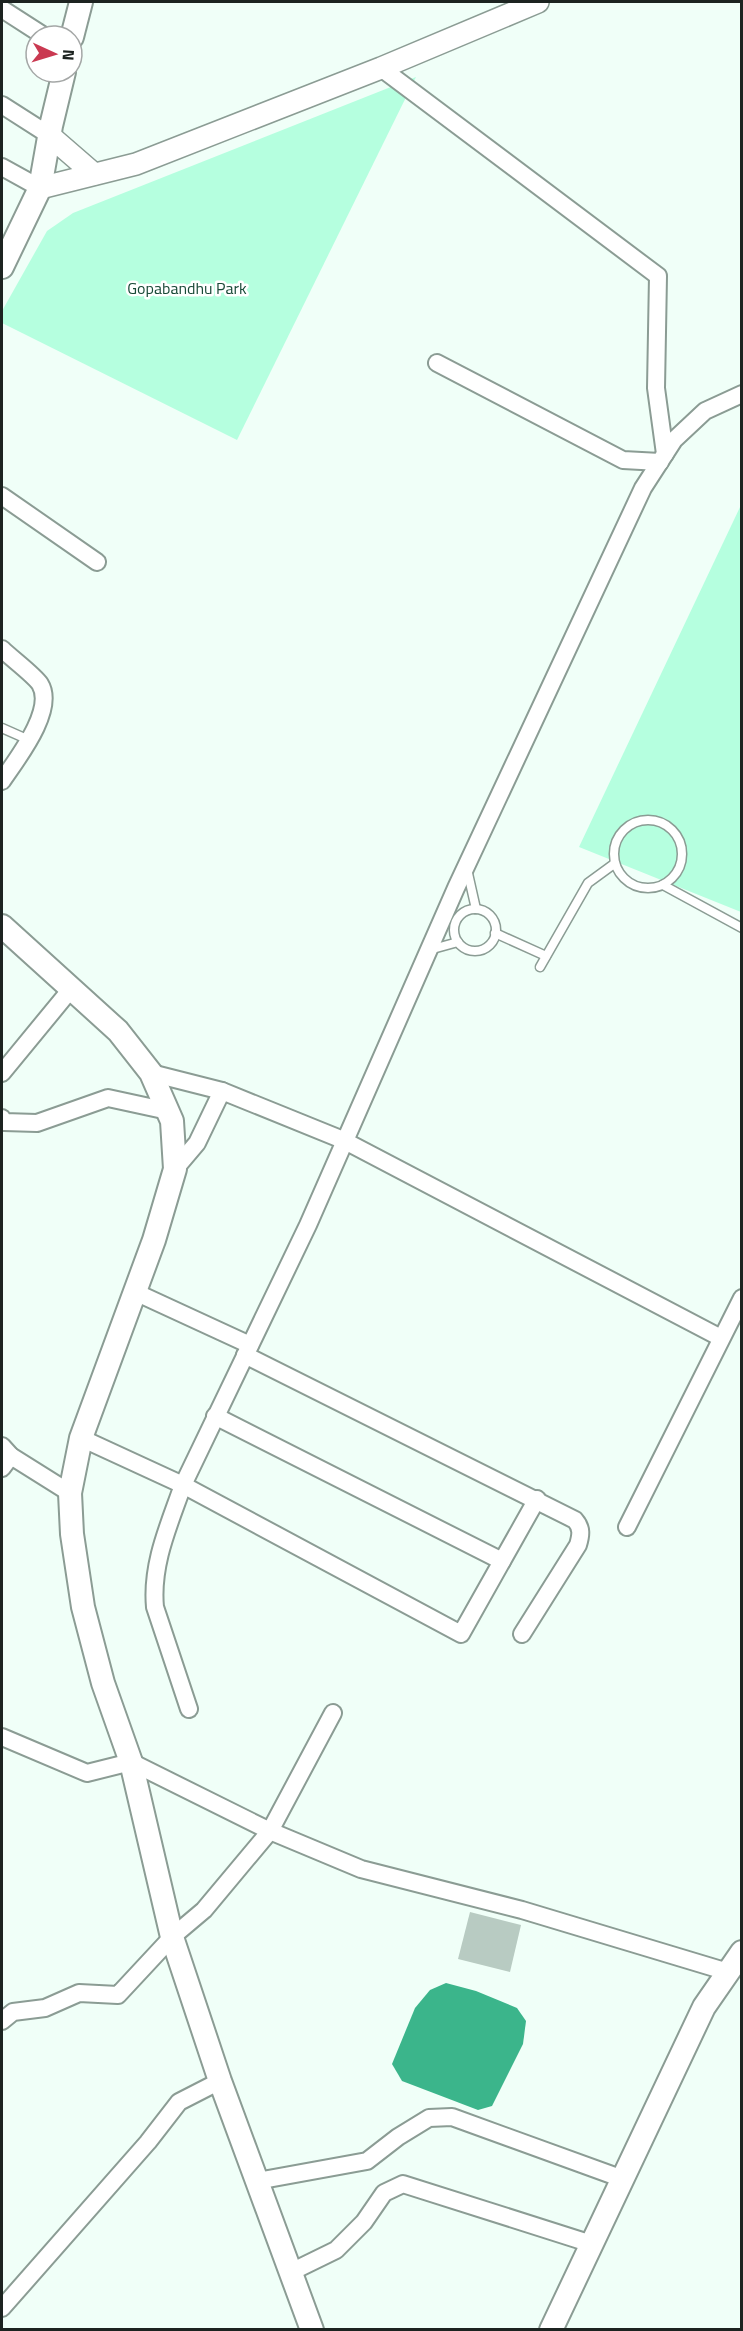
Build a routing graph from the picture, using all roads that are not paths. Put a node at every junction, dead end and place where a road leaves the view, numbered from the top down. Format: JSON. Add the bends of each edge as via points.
{"nodes":[{"id":1,"x":81,"y":2,"type":"edge"},
{"id":2,"x":538,"y":2,"type":"edge"},
{"id":3,"x":2,"y":9,"type":"edge"},
{"id":4,"x":25,"y":24,"type":"edge"},
{"id":5,"x":75,"y":24,"type":"edge"},
{"id":6,"x":381,"y":68,"type":"junction"},
{"id":7,"x":61,"y":84,"type":"edge"},
{"id":8,"x":2,"y":105,"type":"edge"},
{"id":9,"x":49,"y":135,"type":"junction"},
{"id":10,"x":2,"y":167,"type":"edge"},
{"id":11,"x":94,"y":174,"type":"junction"},
{"id":12,"x":40,"y":188,"type":"junction"},
{"id":13,"x":2,"y":267,"type":"edge"},
{"id":14,"x":437,"y":363,"type":"dead end"},
{"id":15,"x":741,"y":394,"type":"edge"},
{"id":16,"x":663,"y":458,"type":"junction"},
{"id":17,"x":2,"y":496,"type":"edge"},
{"id":18,"x":97,"y":562,"type":"dead end"},
{"id":19,"x":2,"y":649,"type":"edge"},
{"id":20,"x":2,"y":728,"type":"edge"},
{"id":21,"x":29,"y":740,"type":"junction"},
{"id":22,"x":2,"y":781,"type":"edge"},
{"id":23,"x":615,"y":864,"type":"junction"},
{"id":24,"x":467,"y":866,"type":"junction"},
{"id":25,"x":663,"y":885,"type":"junction"},
{"id":26,"x":476,"y":909,"type":"junction"},
{"id":27,"x":2,"y":926,"type":"edge"},
{"id":28,"x":741,"y":928,"type":"edge"},
{"id":29,"x":495,"y":933,"type":"junction"},
{"id":30,"x":458,"y":942,"type":"junction"},
{"id":31,"x":428,"y":950,"type":"junction"},
{"id":32,"x":546,"y":956,"type":"junction"},
{"id":33,"x":540,"y":967,"type":"dead end"},
{"id":34,"x":71,"y":989,"type":"junction"},
{"id":35,"x":151,"y":1073,"type":"junction"},
{"id":36,"x":2,"y":1074,"type":"edge"},
{"id":37,"x":222,"y":1091,"type":"junction"},
{"id":38,"x":168,"y":1111,"type":"junction"},
{"id":39,"x":2,"y":1118,"type":"edge"},
{"id":40,"x":344,"y":1140,"type":"junction"},
{"id":41,"x":175,"y":1169,"type":"junction"},
{"id":42,"x":135,"y":1292,"type":"junction"},
{"id":43,"x":741,"y":1298,"type":"edge"},
{"id":44,"x":722,"y":1338,"type":"junction"},
{"id":45,"x":248,"y":1350,"type":"junction"},
{"id":46,"x":215,"y":1416,"type":"junction"},
{"id":47,"x":81,"y":1438,"type":"junction"},
{"id":48,"x":5,"y":1457,"type":"edge"},
{"id":49,"x":183,"y":1485,"type":"junction"},
{"id":50,"x":70,"y":1493,"type":"junction"},
{"id":51,"x":537,"y":1499,"type":"junction"},
{"id":52,"x":627,"y":1527,"type":"dead end"},
{"id":53,"x":502,"y":1561,"type":"junction"},
{"id":54,"x":522,"y":1634,"type":"dead end"},
{"id":55,"x":189,"y":1709,"type":"dead end"},
{"id":56,"x":333,"y":1713,"type":"dead end"},
{"id":57,"x":2,"y":1737,"type":"edge"},
{"id":58,"x":131,"y":1762,"type":"junction"},
{"id":59,"x":270,"y":1831,"type":"junction"},
{"id":60,"x":172,"y":1937,"type":"junction"},
{"id":61,"x":741,"y":1953,"type":"edge"},
{"id":62,"x":728,"y":1972,"type":"junction"},
{"id":63,"x":2,"y":2021,"type":"edge"},
{"id":64,"x":220,"y":2081,"type":"junction"},
{"id":65,"x":623,"y":2179,"type":"junction"},
{"id":66,"x":257,"y":2181,"type":"junction"},
{"id":67,"x":592,"y":2244,"type":"junction"},
{"id":68,"x":291,"y":2272,"type":"junction"},
{"id":69,"x":2,"y":2308,"type":"edge"},
{"id":70,"x":312,"y":2330,"type":"edge"},
{"id":71,"x":551,"y":2330,"type":"edge"}],
"edges":[{"from":1,"to":5,"type":"main road"},
{"from":2,"to":6,"type":"street"},
{"from":3,"to":4,"type":"street"},
{"from":6,"to":11,"type":"street","via":[[136,164]]},
{"from":6,"to":16,"type":"street","via":[[658,276],[656,388]]},
{"from":7,"to":9,"type":"main road"},
{"from":8,"to":9,"type":"street"},
{"from":9,"to":11,"type":"street"},
{"from":9,"to":12,"type":"main road"},
{"from":10,"to":12,"type":"street"},
{"from":11,"to":12,"type":"street"},
{"from":12,"to":13,"type":"main road"},
{"from":14,"to":16,"type":"street","via":[[623,460]]},
{"from":15,"to":16,"type":"street","via":[[705,411],[674,441]]},
{"from":16,"to":24,"type":"street","via":[[643,488],[614,548]]},
{"from":17,"to":18,"type":"street"},
{"from":19,"to":21,"type":"street","via":[[40,685],[44,705]]},
{"from":20,"to":21,"type":"lane"},
{"from":21,"to":22,"type":"street"},
{"from":23,"to":25,"type":"lane","via":[[620,875],[640,888]]},
{"from":23,"to":25,"type":"lane","via":[[616,841],[631,823],[643,819],[663,823],[679,838],[682,849],[678,870]]},
{"from":23,"to":32,"type":"lane","via":[[588,883]]},
{"from":24,"to":26,"type":"lane"},
{"from":24,"to":31,"type":"street"},
{"from":25,"to":28,"type":"lane"},
{"from":26,"to":29,"type":"lane","via":[[493,920]]},
{"from":26,"to":30,"type":"lane","via":[[463,913],[455,923]]},
{"from":27,"to":34,"type":"main road"},
{"from":29,"to":30,"type":"lane","via":[[489,946],[476,951]]},
{"from":29,"to":32,"type":"lane"},
{"from":30,"to":31,"type":"lane"},
{"from":31,"to":40,"type":"street"},
{"from":32,"to":33,"type":"lane"},
{"from":34,"to":35,"type":"main road","via":[[118,1031]]},
{"from":34,"to":36,"type":"street"},
{"from":35,"to":37,"type":"street"},
{"from":35,"to":38,"type":"main road"},
{"from":37,"to":40,"type":"street"},
{"from":37,"to":41,"type":"street","via":[[197,1143]]},
{"from":38,"to":39,"type":"street","via":[[108,1098],[38,1123],[4,1122]]},
{"from":38,"to":41,"type":"main road"},
{"from":40,"to":44,"type":"street"},
{"from":40,"to":45,"type":"street"},
{"from":41,"to":42,"type":"main road"},
{"from":42,"to":45,"type":"street"},
{"from":42,"to":47,"type":"main road"},
{"from":43,"to":44,"type":"street"},
{"from":44,"to":52,"type":"street"},
{"from":45,"to":46,"type":"street"},
{"from":45,"to":51,"type":"street"},
{"from":46,"to":49,"type":"street"},
{"from":46,"to":53,"type":"street"},
{"from":47,"to":49,"type":"street"},
{"from":47,"to":50,"type":"main road"},
{"from":48,"to":50,"type":"street"},
{"from":49,"to":53,"type":"street","via":[[461,1634]]},
{"from":49,"to":55,"type":"street","via":[[157,1560],[153,1589],[155,1607]]},
{"from":50,"to":58,"type":"main road","via":[[83,1607],[103,1683]]},
{"from":51,"to":53,"type":"street"},
{"from":51,"to":54,"type":"street","via":[[575,1520],[581,1535]]},
{"from":56,"to":59,"type":"street"},
{"from":57,"to":58,"type":"street","via":[[87,1773]]},
{"from":58,"to":59,"type":"street"},
{"from":58,"to":60,"type":"main road"},
{"from":59,"to":60,"type":"street","via":[[204,1910]]},
{"from":59,"to":62,"type":"street","via":[[361,1869],[522,1910]]},
{"from":60,"to":63,"type":"street","via":[[118,1995],[78,1993],[45,2008],[12,2012]]},
{"from":60,"to":64,"type":"main road"},
{"from":61,"to":62,"type":"main road"},
{"from":62,"to":65,"type":"main road","via":[[704,2007]]},
{"from":64,"to":66,"type":"main road"},
{"from":64,"to":69,"type":"street","via":[[179,2102]]},
{"from":65,"to":66,"type":"street","via":[[452,2117],[440,2117],[429,2118],[405,2132],[367,2161]]},
{"from":65,"to":67,"type":"main road"},
{"from":66,"to":68,"type":"main road"},
{"from":67,"to":68,"type":"street","via":[[403,2184],[384,2193],[364,2222],[336,2250]]},
{"from":67,"to":71,"type":"main road"},
{"from":68,"to":70,"type":"main road"}]}
